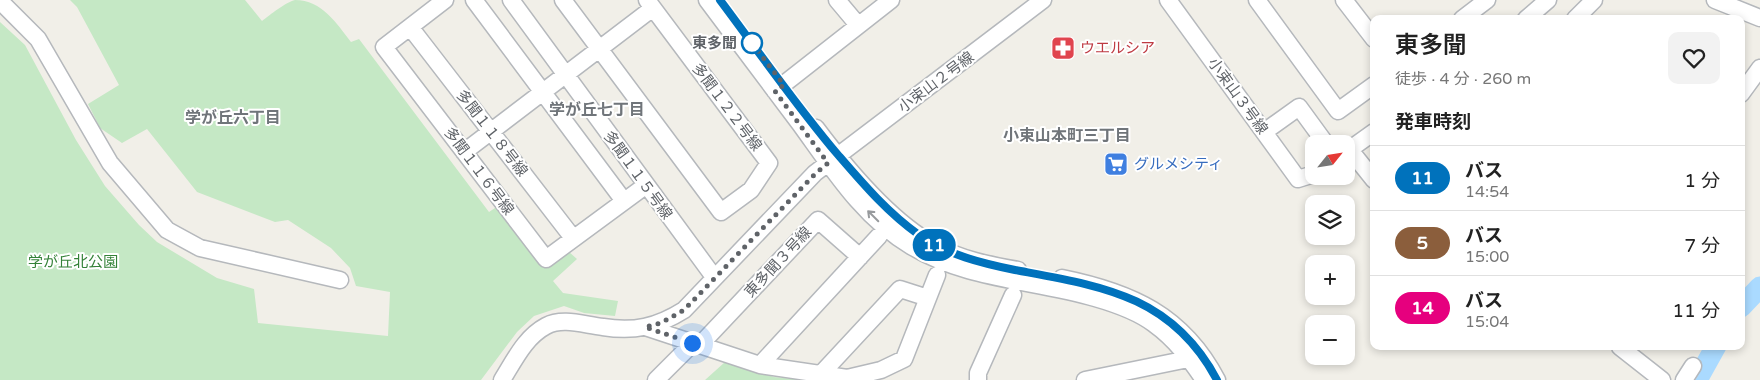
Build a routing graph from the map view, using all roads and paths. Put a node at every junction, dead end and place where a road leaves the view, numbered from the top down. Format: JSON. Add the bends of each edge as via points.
{"nodes":[{"id":1,"x":445,"y":0,"type":"edge"},
{"id":2,"x":474,"y":0,"type":"edge"},
{"id":3,"x":511,"y":0,"type":"edge"},
{"id":4,"x":563,"y":0,"type":"edge"},
{"id":5,"x":707,"y":0,"type":"edge"},
{"id":6,"x":720,"y":0,"type":"edge"},
{"id":7,"x":837,"y":0,"type":"edge"},
{"id":8,"x":891,"y":0,"type":"edge"},
{"id":9,"x":1043,"y":0,"type":"edge"},
{"id":10,"x":1168,"y":0,"type":"edge"},
{"id":11,"x":1258,"y":0,"type":"edge"},
{"id":12,"x":1344,"y":0,"type":"edge"},
{"id":13,"x":1487,"y":0,"type":"edge"},
{"id":14,"x":1548,"y":0,"type":"edge"},
{"id":15,"x":1594,"y":0,"type":"edge"},
{"id":16,"x":1715,"y":0,"type":"edge"},
{"id":17,"x":0,"y":1,"type":"edge"},
{"id":18,"x":650,"y":4,"type":"edge"},
{"id":19,"x":1467,"y":15,"type":"edge"},
{"id":20,"x":1531,"y":15,"type":"edge"},
{"id":21,"x":1579,"y":15,"type":"edge"},
{"id":22,"x":1760,"y":18,"type":"edge"},
{"id":23,"x":858,"y":25,"type":"junction"},
{"id":24,"x":410,"y":27,"type":"junction"},
{"id":25,"x":1370,"y":34,"type":"edge"},
{"id":26,"x":600,"y":49,"type":"junction"},
{"id":27,"x":1760,"y":68,"type":"edge"},
{"id":28,"x":565,"y":74,"type":"junction"},
{"id":29,"x":1745,"y":86,"type":"edge"},
{"id":30,"x":780,"y":88,"type":"junction"},
{"id":31,"x":1370,"y":88,"type":"edge"},
{"id":32,"x":542,"y":92,"type":"junction"},
{"id":33,"x":491,"y":131,"type":"junction"},
{"id":34,"x":1264,"y":132,"type":"junction"},
{"id":35,"x":1319,"y":135,"type":"edge"},
{"id":36,"x":1370,"y":135,"type":"edge"},
{"id":37,"x":1355,"y":146,"type":"edge"},
{"id":38,"x":464,"y":152,"type":"junction"},
{"id":39,"x":833,"y":159,"type":"junction"},
{"id":40,"x":1355,"y":159,"type":"edge"},
{"id":41,"x":1370,"y":175,"type":"edge"},
{"id":42,"x":1305,"y":177,"type":"edge"},
{"id":43,"x":645,"y":186,"type":"junction"},
{"id":44,"x":624,"y":202,"type":"junction"},
{"id":45,"x":879,"y":236,"type":"dead end"},
{"id":46,"x":573,"y":238,"type":"junction"},
{"id":47,"x":860,"y":257,"type":"junction"},
{"id":48,"x":937,"y":275,"type":"dead end"},
{"id":49,"x":714,"y":277,"type":"junction"},
{"id":50,"x":340,"y":280,"type":"dead end"},
{"id":51,"x":1013,"y":296,"type":"dead end"},
{"id":52,"x":928,"y":298,"type":"junction"},
{"id":53,"x":645,"y":327,"type":"junction"},
{"id":54,"x":696,"y":344,"type":"junction"},
{"id":55,"x":1625,"y":350,"type":"edge"},
{"id":56,"x":1196,"y":357,"type":"junction"},
{"id":57,"x":760,"y":365,"type":"junction"},
{"id":58,"x":820,"y":374,"type":"junction"},
{"id":59,"x":502,"y":380,"type":"edge"},
{"id":60,"x":656,"y":380,"type":"edge"},
{"id":61,"x":978,"y":380,"type":"edge"},
{"id":62,"x":1085,"y":380,"type":"edge"},
{"id":63,"x":1204,"y":380,"type":"edge"},
{"id":64,"x":1217,"y":380,"type":"edge"},
{"id":65,"x":1662,"y":380,"type":"edge"}],
"edges":[{"from":1,"to":24,"type":"street","name":"多聞１１６号線"},
{"from":2,"to":32,"type":"street"},
{"from":3,"to":28,"type":"street","name":"多聞１１５号線"},
{"from":4,"to":26,"type":"street","name":"多聞１２２号線"},
{"from":5,"to":30,"type":"street"},
{"from":6,"to":30,"type":"street"},
{"from":7,"to":23,"type":"street"},
{"from":8,"to":23,"type":"street"},
{"from":9,"to":39,"type":"street","name":"小束山２号線"},
{"from":10,"to":34,"type":"street","name":"小束山３号線"},
{"from":11,"to":31,"type":"street","via":[[1338,111]]},
{"from":12,"to":25,"type":"street"},
{"from":13,"to":19,"type":"street"},
{"from":14,"to":20,"type":"street"},
{"from":15,"to":21,"type":"street"},
{"from":16,"to":22,"type":"street"},
{"from":17,"to":50,"type":"street","via":[[38,39],[110,163],[167,230],[200,248]]},
{"from":18,"to":26,"type":"street"},
{"from":18,"to":26,"type":"street","name":"多聞１２２号線","via":[[769,163],[751,190],[721,212]]},
{"from":23,"to":30,"type":"street"},
{"from":24,"to":33,"type":"street","name":"多聞１１８号線"},
{"from":24,"to":38,"type":"street","name":"多聞１１６号線","via":[[384,47]]},
{"from":26,"to":28,"type":"street"},
{"from":27,"to":29,"type":"street"},
{"from":28,"to":32,"type":"street"},
{"from":28,"to":43,"type":"street","name":"多聞１１５号線"},
{"from":30,"to":39,"type":"street"},
{"from":32,"to":33,"type":"street"},
{"from":32,"to":44,"type":"street"},
{"from":33,"to":38,"type":"street"},
{"from":33,"to":46,"type":"street","name":"多聞１１８号線"},
{"from":34,"to":35,"type":"street","via":[[1299,107]]},
{"from":34,"to":42,"type":"street","name":"小束山３号線","via":[[1298,179]]},
{"from":36,"to":37,"type":"street"},
{"from":38,"to":46,"type":"street","name":"多聞１１６号線","via":[[546,259]]},
{"from":39,"to":49,"type":"street","name":"小束山２号線"},
{"from":39,"to":56,"type":"street","via":[[850,191],[894,235],[919,251],[963,270],[1082,294],[1122,307],[1153,323]]},
{"from":40,"to":41,"type":"street"},
{"from":43,"to":44,"type":"street","name":"多聞１１６号線"},
{"from":43,"to":49,"type":"street","name":"多聞１１５号線"},
{"from":44,"to":46,"type":"street","name":"多聞１１６号線"},
{"from":45,"to":47,"type":"street"},
{"from":47,"to":54,"type":"street","name":"東多聞３号線","via":[[818,220]]},
{"from":47,"to":57,"type":"street"},
{"from":48,"to":52,"type":"street"},
{"from":49,"to":53,"type":"street","name":"小束山２号線","via":[[684,310],[661,323]]},
{"from":51,"to":61,"type":"street","via":[[978,373]]},
{"from":52,"to":58,"type":"street","via":[[900,289]]},
{"from":52,"to":58,"type":"street","via":[[904,359],[881,370],[847,378]]},
{"from":53,"to":54,"type":"street"},
{"from":53,"to":59,"type":"street","via":[[628,329],[554,323],[525,344]]},
{"from":54,"to":57,"type":"street"},
{"from":54,"to":60,"type":"street"},
{"from":55,"to":65,"type":"street"},
{"from":56,"to":62,"type":"street"},
{"from":56,"to":63,"type":"street"},
{"from":56,"to":64,"type":"street"},
{"from":57,"to":58,"type":"street"}]}
